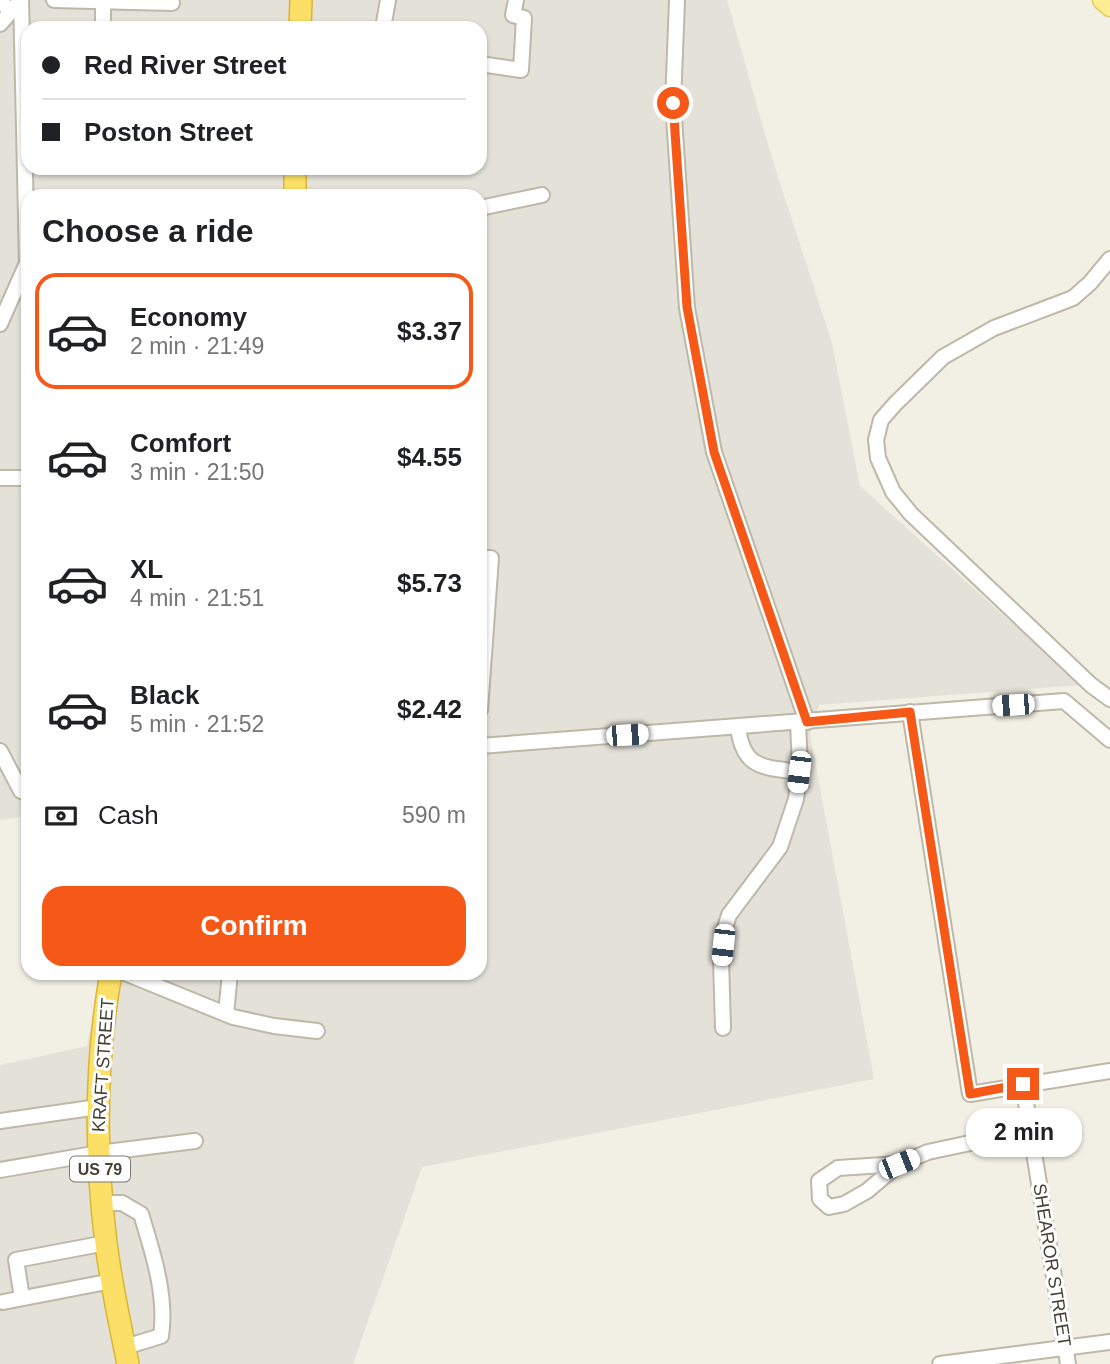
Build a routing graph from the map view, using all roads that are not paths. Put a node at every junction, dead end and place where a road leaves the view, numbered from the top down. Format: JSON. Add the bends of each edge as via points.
{"nodes":[{"id":1,"x":54,"y":0,"type":"edge"},
{"id":2,"x":302,"y":0,"type":"edge"},
{"id":3,"x":388,"y":0,"type":"edge"},
{"id":4,"x":516,"y":0,"type":"edge"},
{"id":5,"x":677,"y":0,"type":"edge"},
{"id":6,"x":1102,"y":0,"type":"edge"},
{"id":7,"x":103,"y":1,"type":"edge"},
{"id":8,"x":13,"y":3,"type":"edge"},
{"id":9,"x":172,"y":3,"type":"dead end"},
{"id":10,"x":1110,"y":7,"type":"edge"},
{"id":11,"x":103,"y":21,"type":"edge"},
{"id":12,"x":300,"y":21,"type":"edge"},
{"id":13,"x":384,"y":21,"type":"edge"},
{"id":14,"x":0,"y":24,"type":"edge"},
{"id":15,"x":21,"y":27,"type":"edge"},
{"id":16,"x":487,"y":65,"type":"edge"},
{"id":17,"x":542,"y":195,"type":"dead end"},
{"id":18,"x":487,"y":207,"type":"edge"},
{"id":19,"x":1110,"y":259,"type":"edge"},
{"id":20,"x":21,"y":277,"type":"edge"},
{"id":21,"x":0,"y":324,"type":"edge"},
{"id":22,"x":0,"y":478,"type":"edge"},
{"id":23,"x":21,"y":478,"type":"edge"},
{"id":24,"x":487,"y":558,"type":"edge"},
{"id":25,"x":487,"y":613,"type":"edge"},
{"id":26,"x":1110,"y":699,"type":"edge"},
{"id":27,"x":910,"y":712,"type":"junction"},
{"id":28,"x":803,"y":722,"type":"junction"},
{"id":29,"x":738,"y":727,"type":"junction"},
{"id":30,"x":1110,"y":740,"type":"edge"},
{"id":31,"x":487,"y":745,"type":"edge"},
{"id":32,"x":0,"y":751,"type":"edge"},
{"id":33,"x":799,"y":772,"type":"junction"},
{"id":34,"x":21,"y":791,"type":"edge"},
{"id":35,"x":110,"y":980,"type":"edge"},
{"id":36,"x":142,"y":980,"type":"edge"},
{"id":37,"x":229,"y":980,"type":"edge"},
{"id":38,"x":226,"y":1014,"type":"junction"},
{"id":39,"x":723,"y":1028,"type":"dead end"},
{"id":40,"x":317,"y":1031,"type":"dead end"},
{"id":41,"x":1110,"y":1071,"type":"edge"},
{"id":42,"x":1023,"y":1084,"type":"junction"},
{"id":43,"x":98,"y":1107,"type":"junction"},
{"id":44,"x":0,"y":1121,"type":"edge"},
{"id":45,"x":1031,"y":1130,"type":"junction"},
{"id":46,"x":195,"y":1141,"type":"dead end"},
{"id":47,"x":99,"y":1153,"type":"junction"},
{"id":48,"x":899,"y":1164,"type":"junction"},
{"id":49,"x":0,"y":1170,"type":"edge"},
{"id":50,"x":102,"y":1203,"type":"junction"},
{"id":51,"x":106,"y":1243,"type":"junction"},
{"id":52,"x":112,"y":1281,"type":"junction"},
{"id":53,"x":22,"y":1298,"type":"junction"},
{"id":54,"x":3,"y":1302,"type":"dead end"},
{"id":55,"x":1110,"y":1342,"type":"edge"},
{"id":56,"x":1065,"y":1349,"type":"junction"},
{"id":57,"x":126,"y":1355,"type":"edge"},
{"id":58,"x":940,"y":1364,"type":"edge"},
{"id":59,"x":1068,"y":1364,"type":"edge"}],
"edges":[{"from":1,"to":7,"type":"street"},
{"from":2,"to":12,"type":"highway"},
{"from":3,"to":13,"type":"street"},
{"from":4,"to":16,"type":"street","via":[[513,15],[524,18],[521,70]]},
{"from":5,"to":28,"type":"street","via":[[673,103],[687,307],[714,452]]},
{"from":6,"to":10,"type":"main road"},
{"from":7,"to":9,"type":"street"},
{"from":7,"to":11,"type":"street"},
{"from":8,"to":14,"type":"street"},
{"from":8,"to":15,"type":"street"},
{"from":17,"to":18,"type":"street"},
{"from":19,"to":26,"type":"street","via":[[1073,298],[994,328],[943,357],[881,420],[876,440],[878,458],[893,492],[911,514]]},
{"from":20,"to":21,"type":"street"},
{"from":22,"to":23,"type":"street"},
{"from":24,"to":25,"type":"street","via":[[491,558]]},
{"from":27,"to":28,"type":"street"},
{"from":27,"to":30,"type":"street","via":[[1064,701]]},
{"from":27,"to":42,"type":"street","via":[[970,1094]]},
{"from":28,"to":29,"type":"street"},
{"from":28,"to":33,"type":"street"},
{"from":29,"to":31,"type":"street"},
{"from":29,"to":33,"type":"street","via":[[750,761]]},
{"from":32,"to":34,"type":"street"},
{"from":33,"to":39,"type":"street","via":[[796,799],[780,847],[729,915],[724,931]]},
{"from":35,"to":43,"type":"highway","name":"KRAFT STREET","number":"US 79"},
{"from":36,"to":38,"type":"street"},
{"from":37,"to":38,"type":"street"},
{"from":38,"to":40,"type":"street"},
{"from":41,"to":42,"type":"street"},
{"from":42,"to":45,"type":"street","name":"SHEAROR STREET"},
{"from":43,"to":44,"type":"street"},
{"from":43,"to":47,"type":"highway","name":"KRAFT STREET","number":"US 79"},
{"from":45,"to":48,"type":"street","via":[[928,1152]]},
{"from":45,"to":56,"type":"street","name":"SHEAROR STREET"},
{"from":46,"to":47,"type":"street"},
{"from":47,"to":49,"type":"street"},
{"from":47,"to":50,"type":"highway","name":"KRAFT STREET","number":"US 79"},
{"from":48,"to":48,"type":"street","via":[[844,1204],[829,1207],[820,1199],[819,1181],[838,1168]]},
{"from":50,"to":51,"type":"highway","name":"KRAFT STREET","number":"US 79"},
{"from":50,"to":57,"type":"street","via":[[122,1203],[141,1214],[164,1315],[161,1336]]},
{"from":51,"to":52,"type":"highway","name":"KRAFT STREET","number":"US 79"},
{"from":51,"to":53,"type":"street","via":[[16,1260]]},
{"from":52,"to":53,"type":"street"},
{"from":52,"to":57,"type":"highway","name":"KRAFT STREET","number":"US 79"},
{"from":53,"to":54,"type":"street"},
{"from":55,"to":56,"type":"street"},
{"from":56,"to":58,"type":"street"},
{"from":56,"to":59,"type":"street","name":"SHEAROR STREET"}]}
